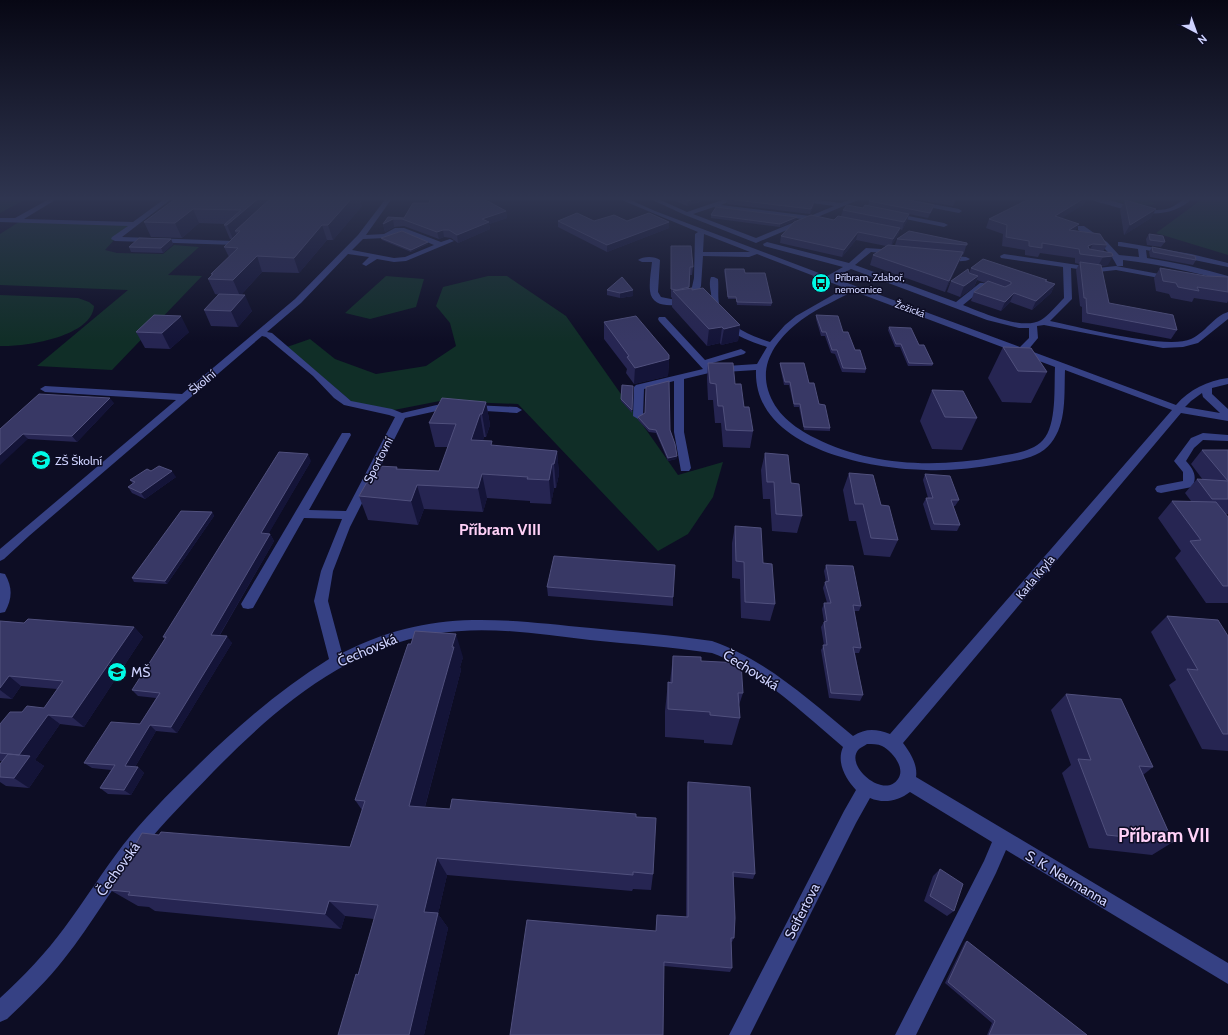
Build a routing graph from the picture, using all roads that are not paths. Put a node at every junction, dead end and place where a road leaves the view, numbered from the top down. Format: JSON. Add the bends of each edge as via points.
{"nodes":[{"id":1,"x":354,"y":245,"type":"edge"},
{"id":2,"x":438,"y":245,"type":"edge"},
{"id":3,"x":700,"y":245,"type":"edge"},
{"id":4,"x":739,"y":245,"type":"edge"},
{"id":5,"x":772,"y":245,"type":"edge"},
{"id":6,"x":1104,"y":245,"type":"edge"},
{"id":7,"x":1128,"y":245,"type":"edge"},
{"id":8,"x":1142,"y":248,"type":"junction"},
{"id":9,"x":348,"y":252,"type":"junction"},
{"id":10,"x":756,"y":252,"type":"junction"},
{"id":11,"x":899,"y":253,"type":"edge"},
{"id":12,"x":700,"y":254,"type":"junction"},
{"id":13,"x":375,"y":256,"type":"junction"},
{"id":14,"x":936,"y":256,"type":"edge"},
{"id":15,"x":1004,"y":256,"type":"dead end"},
{"id":16,"x":1104,"y":258,"type":"edge"},
{"id":17,"x":1119,"y":258,"type":"junction"},
{"id":18,"x":966,"y":259,"type":"edge"},
{"id":19,"x":1143,"y":259,"type":"junction"},
{"id":20,"x":1203,"y":259,"type":"junction"},
{"id":21,"x":642,"y":260,"type":"dead end"},
{"id":22,"x":366,"y":264,"type":"dead end"},
{"id":23,"x":1066,"y":265,"type":"junction"},
{"id":24,"x":1228,"y":265,"type":"edge"},
{"id":25,"x":850,"y":266,"type":"junction"},
{"id":26,"x":1116,"y":268,"type":"junction"},
{"id":27,"x":1201,"y":270,"type":"junction"},
{"id":28,"x":827,"y":278,"type":"junction"},
{"id":29,"x":714,"y":279,"type":"dead end"},
{"id":30,"x":1176,"y":279,"type":"edge"},
{"id":31,"x":1228,"y":280,"type":"edge"},
{"id":32,"x":1217,"y":284,"type":"edge"},
{"id":33,"x":852,"y":288,"type":"junction"},
{"id":34,"x":995,"y":290,"type":"edge"},
{"id":35,"x":958,"y":305,"type":"junction"},
{"id":36,"x":1228,"y":315,"type":"edge"},
{"id":37,"x":662,"y":319,"type":"dead end"},
{"id":38,"x":1044,"y":322,"type":"junction"},
{"id":39,"x":1033,"y":325,"type":"junction"},
{"id":40,"x":262,"y":333,"type":"junction"},
{"id":41,"x":773,"y":346,"type":"junction"},
{"id":42,"x":1022,"y":351,"type":"junction"},
{"id":43,"x":741,"y":352,"type":"dead end"},
{"id":44,"x":1060,"y":365,"type":"junction"},
{"id":45,"x":761,"y":366,"type":"junction"},
{"id":46,"x":706,"y":367,"type":"junction"},
{"id":47,"x":679,"y":378,"type":"junction"},
{"id":48,"x":1228,"y":381,"type":"edge"},
{"id":49,"x":1207,"y":386,"type":"junction"},
{"id":50,"x":46,"y":389,"type":"dead end"},
{"id":51,"x":184,"y":397,"type":"junction"},
{"id":52,"x":1178,"y":409,"type":"junction"},
{"id":53,"x":517,"y":410,"type":"dead end"},
{"id":54,"x":1228,"y":415,"type":"edge"},
{"id":55,"x":401,"y":416,"type":"junction"},
{"id":56,"x":638,"y":416,"type":"edge"},
{"id":57,"x":1228,"y":418,"type":"edge"},
{"id":58,"x":346,"y":435,"type":"dead end"},
{"id":59,"x":1228,"y":438,"type":"edge"},
{"id":60,"x":685,"y":468,"type":"dead end"},
{"id":61,"x":1161,"y":489,"type":"dead end"},
{"id":62,"x":299,"y":514,"type":"junction"},
{"id":63,"x":350,"y":515,"type":"junction"},
{"id":64,"x":0,"y":556,"type":"edge"},
{"id":65,"x":0,"y":578,"type":"edge"},
{"id":66,"x":248,"y":604,"type":"dead end"},
{"id":67,"x":0,"y":608,"type":"edge"},
{"id":68,"x":336,"y":662,"type":"junction"},
{"id":69,"x":892,"y":744,"type":"junction"},
{"id":70,"x":852,"y":745,"type":"junction"},
{"id":71,"x":907,"y":781,"type":"junction"},
{"id":72,"x":867,"y":788,"type":"junction"},
{"id":73,"x":1002,"y":838,"type":"junction"},
{"id":74,"x":1228,"y":974,"type":"edge"},
{"id":75,"x":0,"y":1012,"type":"edge"},
{"id":76,"x":739,"y":1035,"type":"edge"},
{"id":77,"x":905,"y":1035,"type":"edge"}],
"edges":[{"from":1,"to":9,"type":"street","name":"Školní"},
{"from":2,"to":13,"type":"street","via":[[400,260]]},
{"from":3,"to":12,"type":"street"},
{"from":4,"to":10,"type":"street","name":"Žežická"},
{"from":5,"to":25,"type":"street","name":"Žežická"},
{"from":6,"to":17,"type":"street"},
{"from":7,"to":8,"type":"street"},
{"from":8,"to":19,"type":"street"},
{"from":8,"to":20,"type":"street"},
{"from":9,"to":13,"type":"street"},
{"from":9,"to":40,"type":"street","name":"Školní"},
{"from":10,"to":12,"type":"street","via":[[749,255]]},
{"from":10,"to":28,"type":"street","name":"Žežická"},
{"from":11,"to":25,"type":"street","via":[[869,250]]},
{"from":12,"to":21,"type":"street","via":[[695,296],[687,301],[675,303],[662,301],[655,296],[656,260]]},
{"from":13,"to":22,"type":"street"},
{"from":14,"to":18,"type":"street"},
{"from":15,"to":23,"type":"street"},
{"from":16,"to":17,"type":"street"},
{"from":17,"to":19,"type":"street"},
{"from":17,"to":26,"type":"street","via":[[1120,265]]},
{"from":19,"to":27,"type":"street"},
{"from":20,"to":24,"type":"street"},
{"from":20,"to":27,"type":"street"},
{"from":23,"to":26,"type":"street","via":[[1098,270]]},
{"from":23,"to":38,"type":"street","via":[[1068,299]]},
{"from":25,"to":28,"type":"street"},
{"from":25,"to":35,"type":"street","name":"Žežická"},
{"from":26,"to":30,"type":"street"},
{"from":27,"to":31,"type":"street"},
{"from":28,"to":33,"type":"street","name":"Žežická"},
{"from":29,"to":41,"type":"street","via":[[716,306],[726,323],[757,341]]},
{"from":31,"to":32,"type":"street"},
{"from":33,"to":41,"type":"street","via":[[792,323]]},
{"from":33,"to":42,"type":"street","name":"Žežická"},
{"from":34,"to":35,"type":"street","via":[[979,284]]},
{"from":35,"to":39,"type":"street","name":"Žežická","via":[[1006,323]]},
{"from":36,"to":38,"type":"street","name":"Žežická","via":[[1196,341],[1163,345]]},
{"from":37,"to":46,"type":"street"},
{"from":38,"to":39,"type":"street","name":"Žežická"},
{"from":39,"to":42,"type":"street","via":[[1034,338]]},
{"from":40,"to":51,"type":"street","name":"Školní"},
{"from":40,"to":55,"type":"street","via":[[269,335],[348,403]]},
{"from":41,"to":45,"type":"street"},
{"from":42,"to":44,"type":"street","name":"Žežická"},
{"from":43,"to":46,"type":"street"},
{"from":44,"to":45,"type":"street","via":[[1057,414],[1047,442],[1025,454],[988,463],[925,466],[879,462],[849,456],[794,432],[770,409],[761,382]]},
{"from":44,"to":52,"type":"street","name":"Žežická"},
{"from":45,"to":46,"type":"street"},
{"from":46,"to":47,"type":"street"},
{"from":47,"to":56,"type":"street","via":[[639,387]]},
{"from":47,"to":60,"type":"street","via":[[679,432]]},
{"from":48,"to":49,"type":"street"},
{"from":49,"to":52,"type":"street","name":"Karla Kryla","via":[[1196,392]]},
{"from":49,"to":54,"type":"street","via":[[1207,395]]},
{"from":50,"to":51,"type":"street"},
{"from":51,"to":64,"type":"street","name":"Školní"},
{"from":52,"to":57,"type":"street","name":"Žežická"},
{"from":52,"to":69,"type":"street","name":"Karla Kryla"},
{"from":53,"to":55,"type":"street","via":[[442,407]]},
{"from":55,"to":63,"type":"street","name":"Sportovní"},
{"from":58,"to":62,"type":"street"},
{"from":59,"to":61,"type":"street","via":[[1202,436],[1194,439],[1180,461],[1189,472],[1188,484]]},
{"from":62,"to":63,"type":"street"},
{"from":62,"to":66,"type":"street"},
{"from":63,"to":68,"type":"street","name":"Sportovní","via":[[328,571],[321,601]]},
{"from":65,"to":67,"type":"street","via":[[4,592]]},
{"from":68,"to":70,"type":"street","name":"Čechovská","via":[[404,634],[459,625],[519,626],[712,647],[736,657],[760,672]]},
{"from":68,"to":75,"type":"street","name":"Čechovská","via":[[305,682],[232,742],[162,812],[128,853],[63,946]]},
{"from":69,"to":70,"type":"street","via":[[871,737],[860,739]]},
{"from":69,"to":71,"type":"street","via":[[906,762]]},
{"from":70,"to":72,"type":"street","via":[[848,755],[850,767],[856,779]]},
{"from":71,"to":72,"type":"street","via":[[902,788],[892,793],[880,793]]},
{"from":71,"to":73,"type":"street","name":"S. K. Neumanna"},
{"from":72,"to":76,"type":"street","name":"Seifertova"},
{"from":73,"to":74,"type":"street","name":"S. K. Neumanna"},
{"from":73,"to":77,"type":"street"}]}
